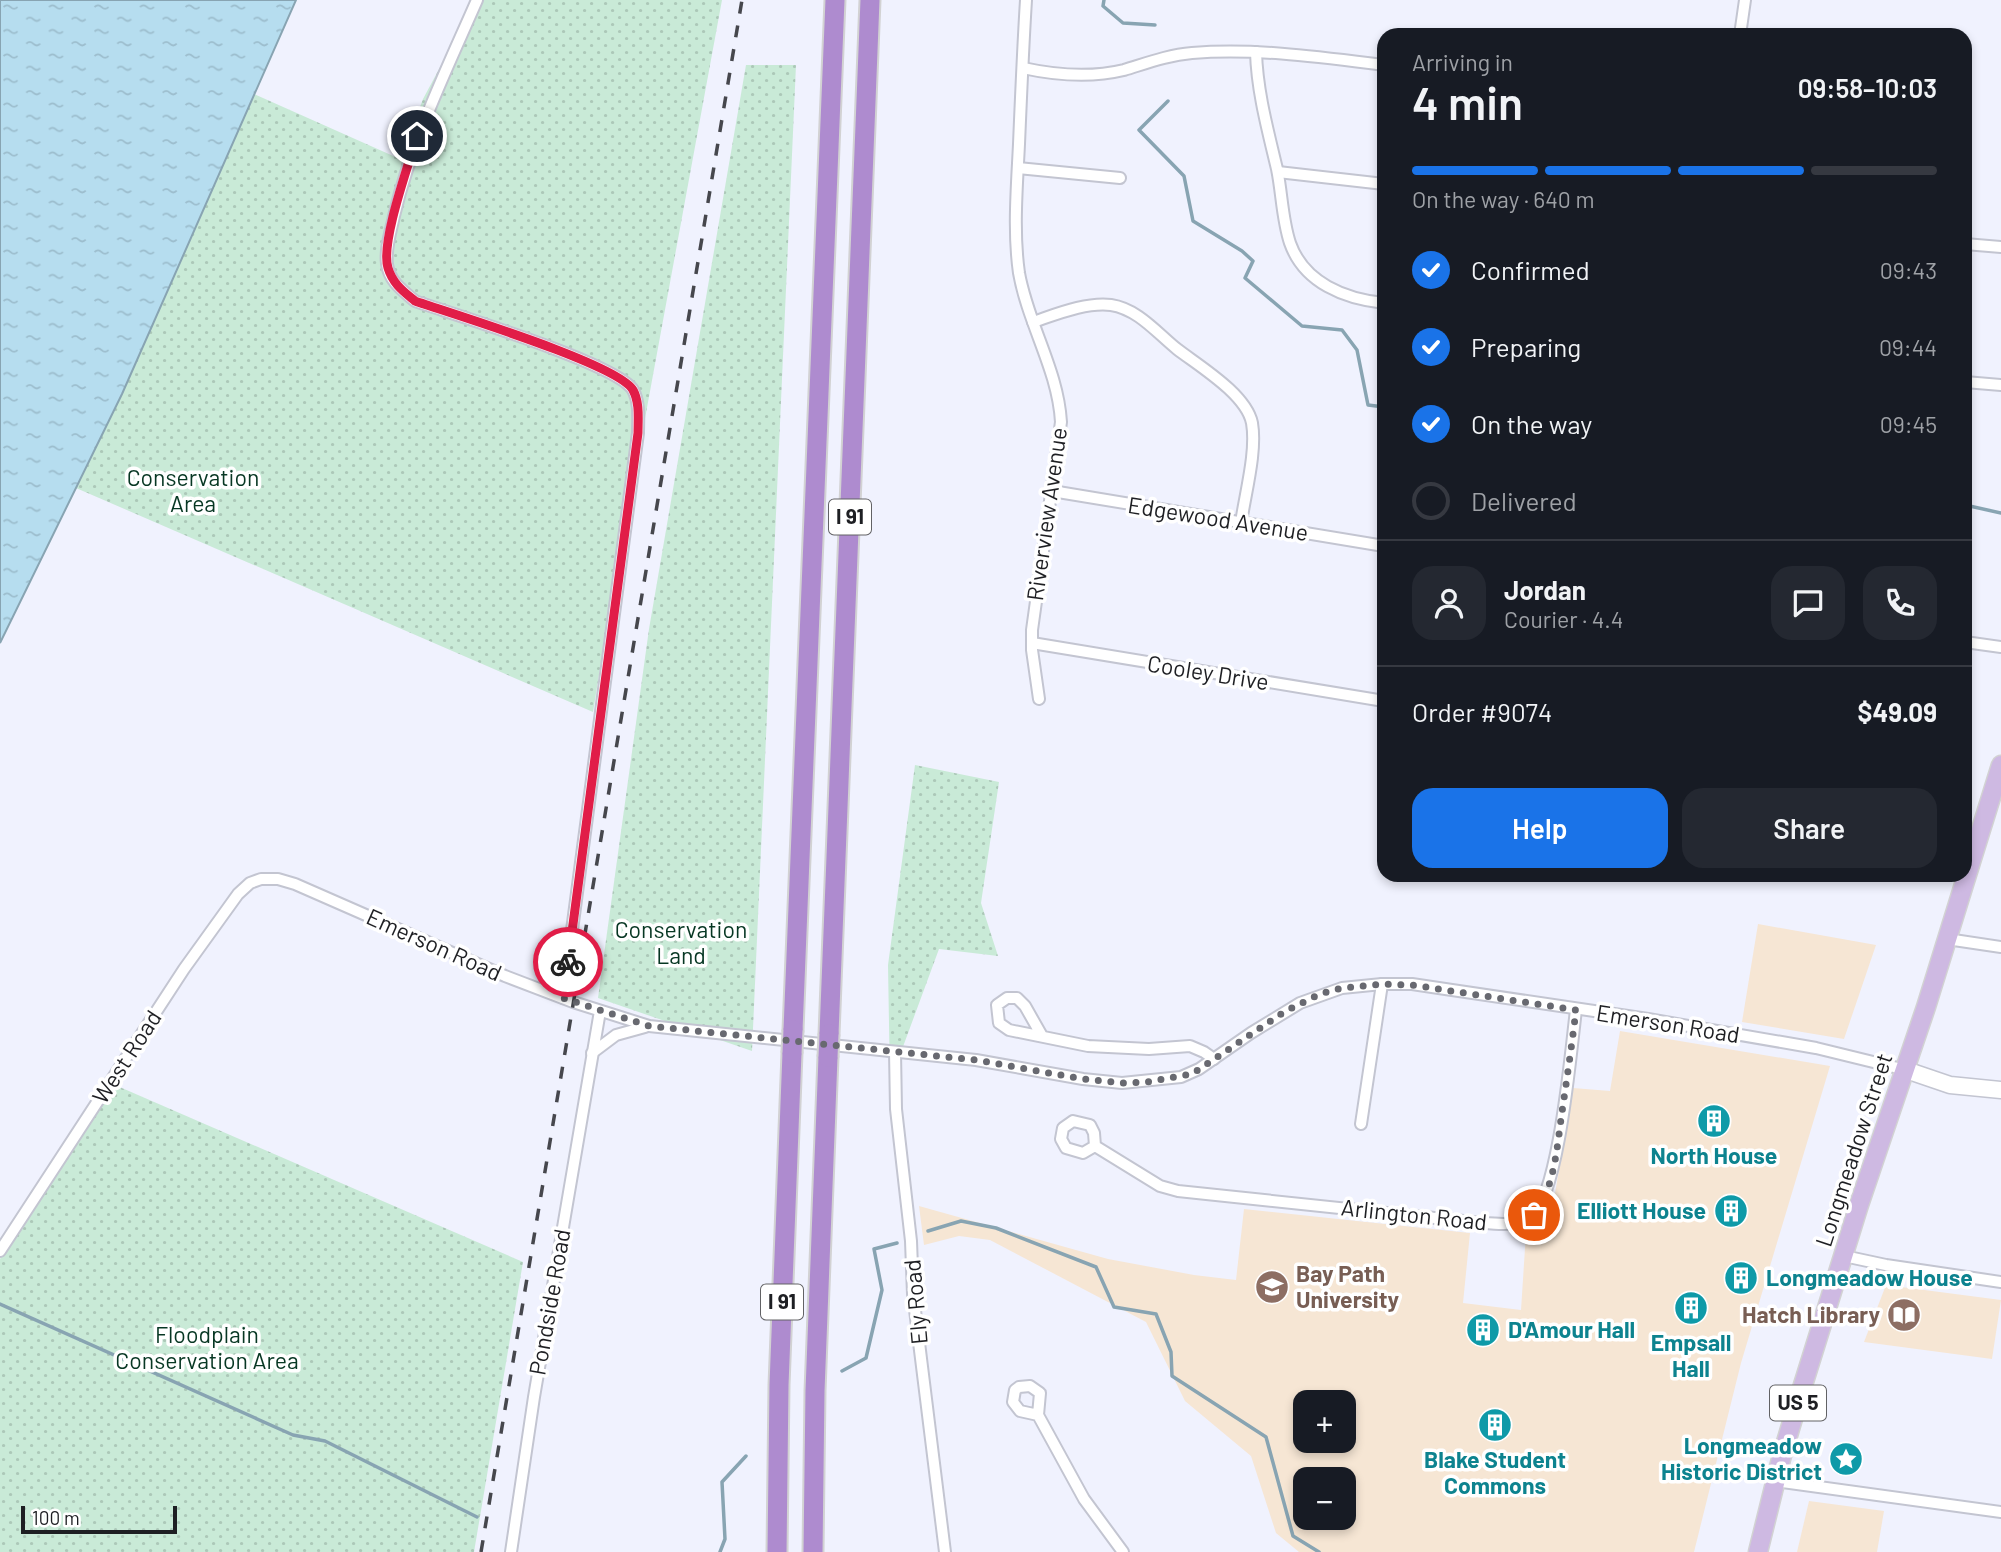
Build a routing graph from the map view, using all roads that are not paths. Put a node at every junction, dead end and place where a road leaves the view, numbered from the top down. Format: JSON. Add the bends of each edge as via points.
{"nodes":[{"id":1,"x":477,"y":0,"type":"edge"},
{"id":2,"x":835,"y":0,"type":"edge"},
{"id":3,"x":870,"y":0,"type":"edge"},
{"id":4,"x":1026,"y":0,"type":"edge"},
{"id":5,"x":1745,"y":0,"type":"edge"},
{"id":6,"x":1741,"y":28,"type":"edge"},
{"id":7,"x":1256,"y":52,"type":"junction"},
{"id":8,"x":1377,"y":64,"type":"edge"},
{"id":9,"x":1023,"y":68,"type":"junction"},
{"id":10,"x":1018,"y":168,"type":"junction"},
{"id":11,"x":1278,"y":172,"type":"junction"},
{"id":12,"x":1121,"y":178,"type":"dead end"},
{"id":13,"x":1377,"y":183,"type":"edge"},
{"id":14,"x":1972,"y":245,"type":"edge"},
{"id":15,"x":2001,"y":247,"type":"edge"},
{"id":16,"x":1377,"y":302,"type":"edge"},
{"id":17,"x":1033,"y":322,"type":"junction"},
{"id":18,"x":1972,"y":383,"type":"edge"},
{"id":19,"x":2001,"y":385,"type":"edge"},
{"id":20,"x":1052,"y":491,"type":"junction"},
{"id":21,"x":1241,"y":523,"type":"junction"},
{"id":22,"x":1377,"y":545,"type":"edge"},
{"id":23,"x":1031,"y":643,"type":"junction"},
{"id":24,"x":1972,"y":643,"type":"edge"},
{"id":25,"x":2001,"y":647,"type":"edge"},
{"id":26,"x":1039,"y":699,"type":"dead end"},
{"id":27,"x":1377,"y":700,"type":"edge"},
{"id":28,"x":2001,"y":765,"type":"edge"},
{"id":29,"x":1994,"y":813,"type":"edge"},
{"id":30,"x":1972,"y":850,"type":"edge"},
{"id":31,"x":267,"y":878,"type":"joint"},
{"id":32,"x":1962,"y":882,"type":"edge"},
{"id":33,"x":1947,"y":939,"type":"junction"},
{"id":34,"x":2001,"y":947,"type":"edge"},
{"id":35,"x":1382,"y":984,"type":"junction"},
{"id":36,"x":563,"y":998,"type":"junction"},
{"id":37,"x":1576,"y":1010,"type":"junction"},
{"id":38,"x":600,"y":1011,"type":"junction"},
{"id":39,"x":649,"y":1026,"type":"junction"},
{"id":40,"x":1042,"y":1037,"type":"junction"},
{"id":41,"x":895,"y":1052,"type":"junction"},
{"id":42,"x":592,"y":1053,"type":"junction"},
{"id":43,"x":1214,"y":1059,"type":"junction"},
{"id":44,"x":1906,"y":1070,"type":"junction"},
{"id":45,"x":2001,"y":1090,"type":"edge"},
{"id":46,"x":1361,"y":1124,"type":"dead end"},
{"id":47,"x":1095,"y":1146,"type":"dead end"},
{"id":48,"x":0,"y":1251,"type":"edge"},
{"id":49,"x":1844,"y":1256,"type":"junction"},
{"id":50,"x":2001,"y":1282,"type":"edge"},
{"id":51,"x":1038,"y":1415,"type":"dead end"},
{"id":52,"x":1775,"y":1481,"type":"junction"},
{"id":53,"x":2001,"y":1512,"type":"edge"},
{"id":54,"x":511,"y":1552,"type":"edge"},
{"id":55,"x":777,"y":1552,"type":"edge"},
{"id":56,"x":813,"y":1552,"type":"edge"},
{"id":57,"x":945,"y":1552,"type":"edge"},
{"id":58,"x":1123,"y":1552,"type":"edge"},
{"id":59,"x":1758,"y":1552,"type":"edge"}],
"edges":[{"from":1,"to":36,"type":"street","via":[[417,136],[386,252],[387,267],[395,284],[415,301],[615,374],[632,388],[638,403],[637,444]]},
{"from":2,"to":55,"type":"highway","number":"I 91","bridge":true,"via":[[779,1385]]},
{"from":3,"to":56,"type":"highway","number":"I 91","bridge":true,"via":[[815,1391]]},
{"from":4,"to":9,"type":"street","name":"Riverview Avenue"},
{"from":5,"to":6,"type":"street"},
{"from":7,"to":8,"type":"street"},
{"from":7,"to":9,"type":"street","via":[[1170,56],[1100,73],[1056,74]]},
{"from":7,"to":11,"type":"street"},
{"from":9,"to":10,"type":"street","name":"Riverview Avenue"},
{"from":10,"to":12,"type":"street"},
{"from":10,"to":17,"type":"street","name":"Riverview Avenue","via":[[1019,271]]},
{"from":11,"to":13,"type":"street"},
{"from":11,"to":16,"type":"street","via":[[1289,237],[1302,266],[1334,291]]},
{"from":14,"to":15,"type":"street"},
{"from":17,"to":20,"type":"street","name":"Riverview Avenue","via":[[1060,407]]},
{"from":17,"to":21,"type":"street","via":[[1096,306],[1121,308],[1155,329],[1237,397],[1252,426]]},
{"from":18,"to":19,"type":"street"},
{"from":20,"to":21,"type":"street","name":"Edgewood Avenue"},
{"from":20,"to":23,"type":"street","name":"Riverview Avenue"},
{"from":21,"to":22,"type":"street","name":"Edgewood Avenue"},
{"from":23,"to":26,"type":"street","name":"Riverview Avenue"},
{"from":23,"to":27,"type":"street","name":"Cooley Drive"},
{"from":24,"to":25,"type":"street"},
{"from":28,"to":29,"type":"main road","name":"Longmeadow Street","number":"US 5"},
{"from":29,"to":30,"type":"main road","name":"Longmeadow Street","number":"US 5"},
{"from":31,"to":36,"type":"street","name":"Emerson Road","via":[[295,884]]},
{"from":31,"to":48,"type":"street","name":"West Road","via":[[244,888],[203,942]]},
{"from":32,"to":33,"type":"main road","name":"Longmeadow Street","number":"US 5"},
{"from":33,"to":34,"type":"street"},
{"from":33,"to":44,"type":"main road","name":"Longmeadow Street","number":"US 5"},
{"from":35,"to":37,"type":"street","name":"Emerson Road"},
{"from":35,"to":43,"type":"street","name":"Emerson Road","via":[[1342,988],[1300,1003]]},
{"from":35,"to":46,"type":"street"},
{"from":36,"to":38,"type":"street","name":"Emerson Road"},
{"from":37,"to":44,"type":"street","name":"Emerson Road","via":[[1816,1048]]},
{"from":37,"to":47,"type":"street","name":"Arlington Road","via":[[1554,1162],[1540,1206],[1526,1220],[1473,1222],[1178,1191],[1160,1186]]},
{"from":38,"to":39,"type":"street","name":"Emerson Road"},
{"from":38,"to":42,"type":"street","name":"Pondside Road"},
{"from":39,"to":41,"type":"street","name":"Emerson Road"},
{"from":39,"to":42,"type":"street","via":[[616,1035]]},
{"from":40,"to":40,"type":"street","via":[[1017,998],[998,1005],[1002,1026]]},
{"from":40,"to":43,"type":"street","via":[[1113,1048],[1190,1046]]},
{"from":41,"to":43,"type":"street","name":"Emerson Road","via":[[1122,1083],[1181,1077]]},
{"from":41,"to":57,"type":"street","name":"Ely Road","via":[[913,1294]]},
{"from":42,"to":54,"type":"street","name":"Pondside Road"},
{"from":44,"to":45,"type":"main road","via":[[1950,1085]]},
{"from":44,"to":49,"type":"main road","name":"Longmeadow Street","number":"US 5"},
{"from":49,"to":50,"type":"street"},
{"from":49,"to":52,"type":"main road","name":"Longmeadow Street","number":"US 5"},
{"from":51,"to":58,"type":"street","via":[[1084,1499]]},
{"from":52,"to":53,"type":"street"},
{"from":52,"to":59,"type":"main road","name":"Longmeadow Street","number":"US 5"}]}
